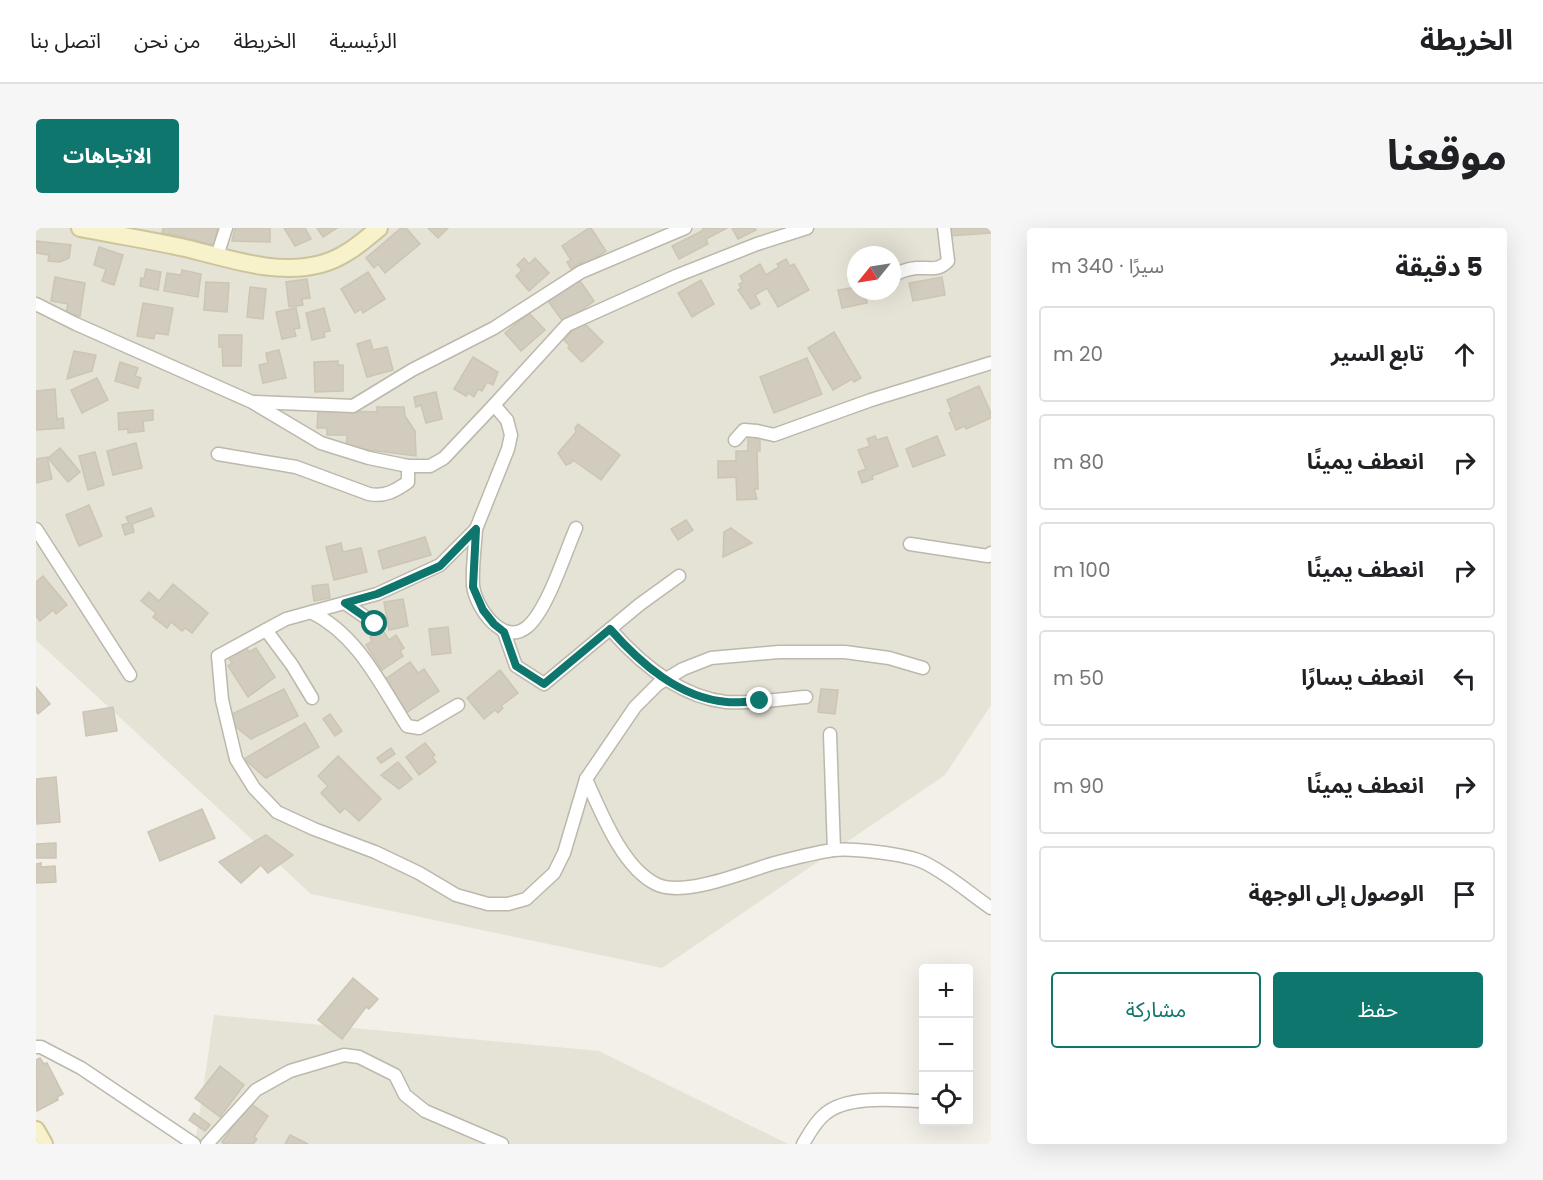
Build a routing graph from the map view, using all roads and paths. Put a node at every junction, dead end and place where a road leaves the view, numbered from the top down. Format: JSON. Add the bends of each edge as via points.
{"nodes":[{"id":1,"x":80,"y":228,"type":"edge"},
{"id":2,"x":226,"y":228,"type":"edge"},
{"id":3,"x":379,"y":228,"type":"edge"},
{"id":4,"x":686,"y":228,"type":"edge"},
{"id":5,"x":807,"y":228,"type":"edge"},
{"id":6,"x":944,"y":228,"type":"edge"},
{"id":7,"x":217,"y":256,"type":"junction"},
{"id":8,"x":901,"y":273,"type":"edge"},
{"id":9,"x":36,"y":304,"type":"edge"},
{"id":10,"x":991,"y":363,"type":"edge"},
{"id":11,"x":252,"y":402,"type":"junction"},
{"id":12,"x":494,"y":405,"type":"junction"},
{"id":13,"x":735,"y":440,"type":"dead end"},
{"id":14,"x":218,"y":454,"type":"dead end"},
{"id":15,"x":408,"y":466,"type":"junction"},
{"id":16,"x":576,"y":528,"type":"dead end"},
{"id":17,"x":36,"y":529,"type":"edge"},
{"id":18,"x":476,"y":529,"type":"junction"},
{"id":19,"x":910,"y":544,"type":"dead end"},
{"id":20,"x":990,"y":556,"type":"edge"},
{"id":21,"x":679,"y":576,"type":"dead end"},
{"id":22,"x":345,"y":603,"type":"junction"},
{"id":23,"x":311,"y":612,"type":"junction"},
{"id":24,"x":375,"y":624,"type":"dead end"},
{"id":25,"x":610,"y":629,"type":"junction"},
{"id":26,"x":266,"y":630,"type":"junction"},
{"id":27,"x":504,"y":632,"type":"junction"},
{"id":28,"x":923,"y":668,"type":"dead end"},
{"id":29,"x":130,"y":675,"type":"dead end"},
{"id":30,"x":666,"y":679,"type":"junction"},
{"id":31,"x":806,"y":697,"type":"dead end"},
{"id":32,"x":312,"y":698,"type":"dead end"},
{"id":33,"x":458,"y":705,"type":"dead end"},
{"id":34,"x":830,"y":735,"type":"dead end"},
{"id":35,"x":586,"y":779,"type":"junction"},
{"id":36,"x":834,"y":850,"type":"junction"},
{"id":37,"x":991,"y":908,"type":"edge"},
{"id":38,"x":36,"y":1047,"type":"edge"},
{"id":39,"x":919,"y":1101,"type":"edge"},
{"id":40,"x":36,"y":1130,"type":"edge"},
{"id":41,"x":44,"y":1144,"type":"edge"},
{"id":42,"x":194,"y":1144,"type":"edge"},
{"id":43,"x":207,"y":1144,"type":"edge"},
{"id":44,"x":502,"y":1144,"type":"edge"},
{"id":45,"x":803,"y":1144,"type":"edge"}],
"edges":[{"from":1,"to":7,"type":"street"},
{"from":2,"to":7,"type":"street"},
{"from":3,"to":7,"type":"street","via":[[355,249],[307,267],[266,267]]},
{"from":4,"to":11,"type":"street","via":[[581,272],[494,328],[353,406]]},
{"from":5,"to":12,"type":"street","via":[[686,272],[567,325]]},
{"from":6,"to":8,"type":"street","via":[[948,261],[944,266]]},
{"from":9,"to":11,"type":"street"},
{"from":10,"to":13,"type":"street","via":[[774,435],[744,430]]},
{"from":11,"to":15,"type":"street","via":[[321,443]]},
{"from":12,"to":15,"type":"street","via":[[444,458],[430,466]]},
{"from":12,"to":18,"type":"street","via":[[507,420],[511,435]]},
{"from":14,"to":15,"type":"street","via":[[296,467],[379,496],[408,482]]},
{"from":16,"to":27,"type":"street","via":[[538,615],[516,634]]},
{"from":17,"to":29,"type":"street"},
{"from":18,"to":22,"type":"street","via":[[440,566],[377,594]]},
{"from":18,"to":27,"type":"street","via":[[473,587],[483,610]]},
{"from":19,"to":20,"type":"street"},
{"from":21,"to":25,"type":"street"},
{"from":22,"to":23,"type":"street"},
{"from":22,"to":24,"type":"street"},
{"from":23,"to":26,"type":"street"},
{"from":23,"to":33,"type":"street","via":[[327,620],[362,655],[407,726],[418,728]]},
{"from":25,"to":27,"type":"street","via":[[544,684],[516,666]]},
{"from":25,"to":30,"type":"street"},
{"from":26,"to":32,"type":"street"},
{"from":26,"to":35,"type":"street","via":[[218,656],[222,700],[236,759],[254,788],[277,812],[375,852],[456,895],[488,904],[508,904],[526,899],[554,873],[564,853]]},
{"from":28,"to":30,"type":"street","via":[[845,652],[779,652],[711,658]]},
{"from":30,"to":31,"type":"street","via":[[725,702]]},
{"from":30,"to":35,"type":"street","via":[[635,707]]},
{"from":34,"to":36,"type":"street"},
{"from":35,"to":36,"type":"street","via":[[623,852],[657,885],[698,886]]},
{"from":36,"to":37,"type":"street","via":[[894,854],[923,862]]},
{"from":38,"to":42,"type":"street","via":[[81,1068]]},
{"from":39,"to":45,"type":"street","via":[[853,1102],[834,1108],[824,1114]]},
{"from":40,"to":41,"type":"street"},
{"from":43,"to":44,"type":"street","via":[[256,1090],[290,1071],[344,1055],[359,1057],[395,1075],[405,1095],[425,1111]]}]}
